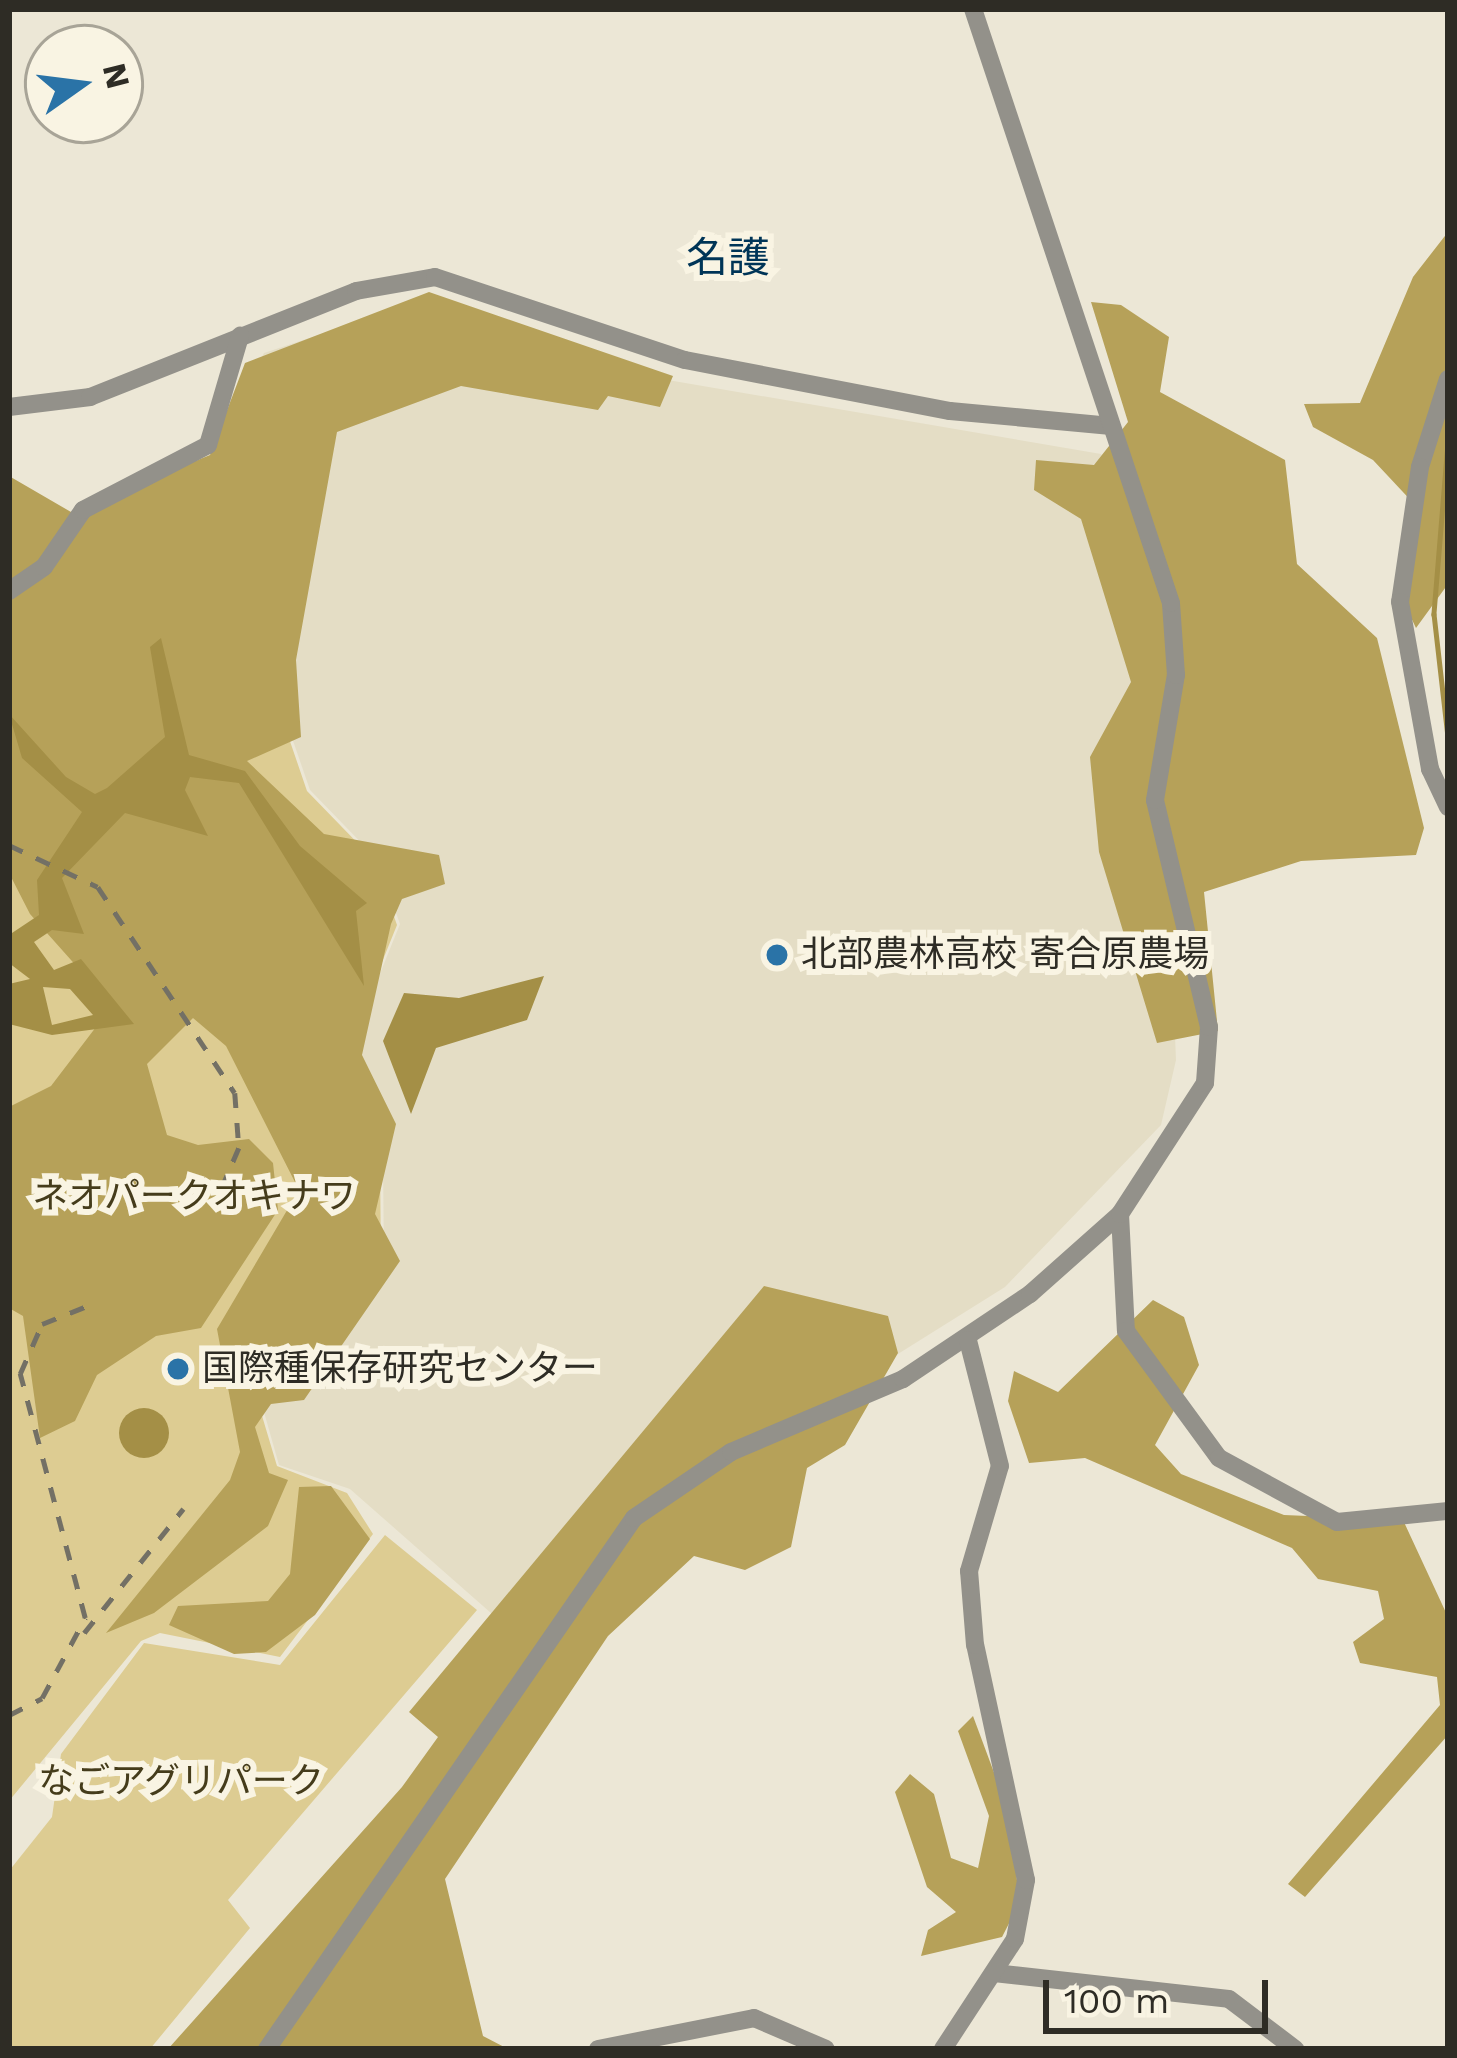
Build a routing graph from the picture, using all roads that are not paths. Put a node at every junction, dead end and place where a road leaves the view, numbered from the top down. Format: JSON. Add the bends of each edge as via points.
{"nodes":[{"id":1,"x":973,"y":9,"type":"edge"},
{"id":2,"x":240,"y":336,"type":"junction"},
{"id":3,"x":1448,"y":379,"type":"edge"},
{"id":4,"x":9,"y":407,"type":"edge"},
{"id":5,"x":1111,"y":426,"type":"junction"},
{"id":6,"x":9,"y":591,"type":"edge"},
{"id":7,"x":1448,"y":807,"type":"edge"},
{"id":8,"x":1120,"y":1214,"type":"junction"},
{"id":9,"x":968,"y":1340,"type":"junction"},
{"id":10,"x":1448,"y":1511,"type":"edge"},
{"id":11,"x":994,"y":1973,"type":"junction"},
{"id":12,"x":267,"y":2049,"type":"edge"},
{"id":13,"x":598,"y":2049,"type":"edge"},
{"id":14,"x":826,"y":2049,"type":"edge"},
{"id":15,"x":943,"y":2049,"type":"edge"},
{"id":16,"x":1295,"y":2049,"type":"edge"}],
"edges":[{"from":1,"to":5,"type":"street"},
{"from":2,"to":4,"type":"street","via":[[90,397]]},
{"from":2,"to":5,"type":"street","via":[[385,282],[435,277],[707,365],[950,411]]},
{"from":2,"to":6,"type":"street","via":[[208,446],[83,510],[44,567]]},
{"from":3,"to":7,"type":"street","via":[[1420,466],[1400,602],[1430,769]]},
{"from":5,"to":8,"type":"street","via":[[1174,618],[1155,800],[1210,1059],[1172,1147]]},
{"from":8,"to":9,"type":"street"},
{"from":8,"to":10,"type":"street","via":[[1126,1331],[1219,1458],[1337,1522]]},
{"from":9,"to":11,"type":"street","via":[[1000,1466],[969,1571],[973,1626],[1026,1880],[1015,1939]]},
{"from":9,"to":12,"type":"street","via":[[840,1410],[731,1452],[634,1518]]},
{"from":11,"to":15,"type":"street"},
{"from":11,"to":16,"type":"street","via":[[1229,1999]]},
{"from":13,"to":14,"type":"street","via":[[754,2018]]}]}
